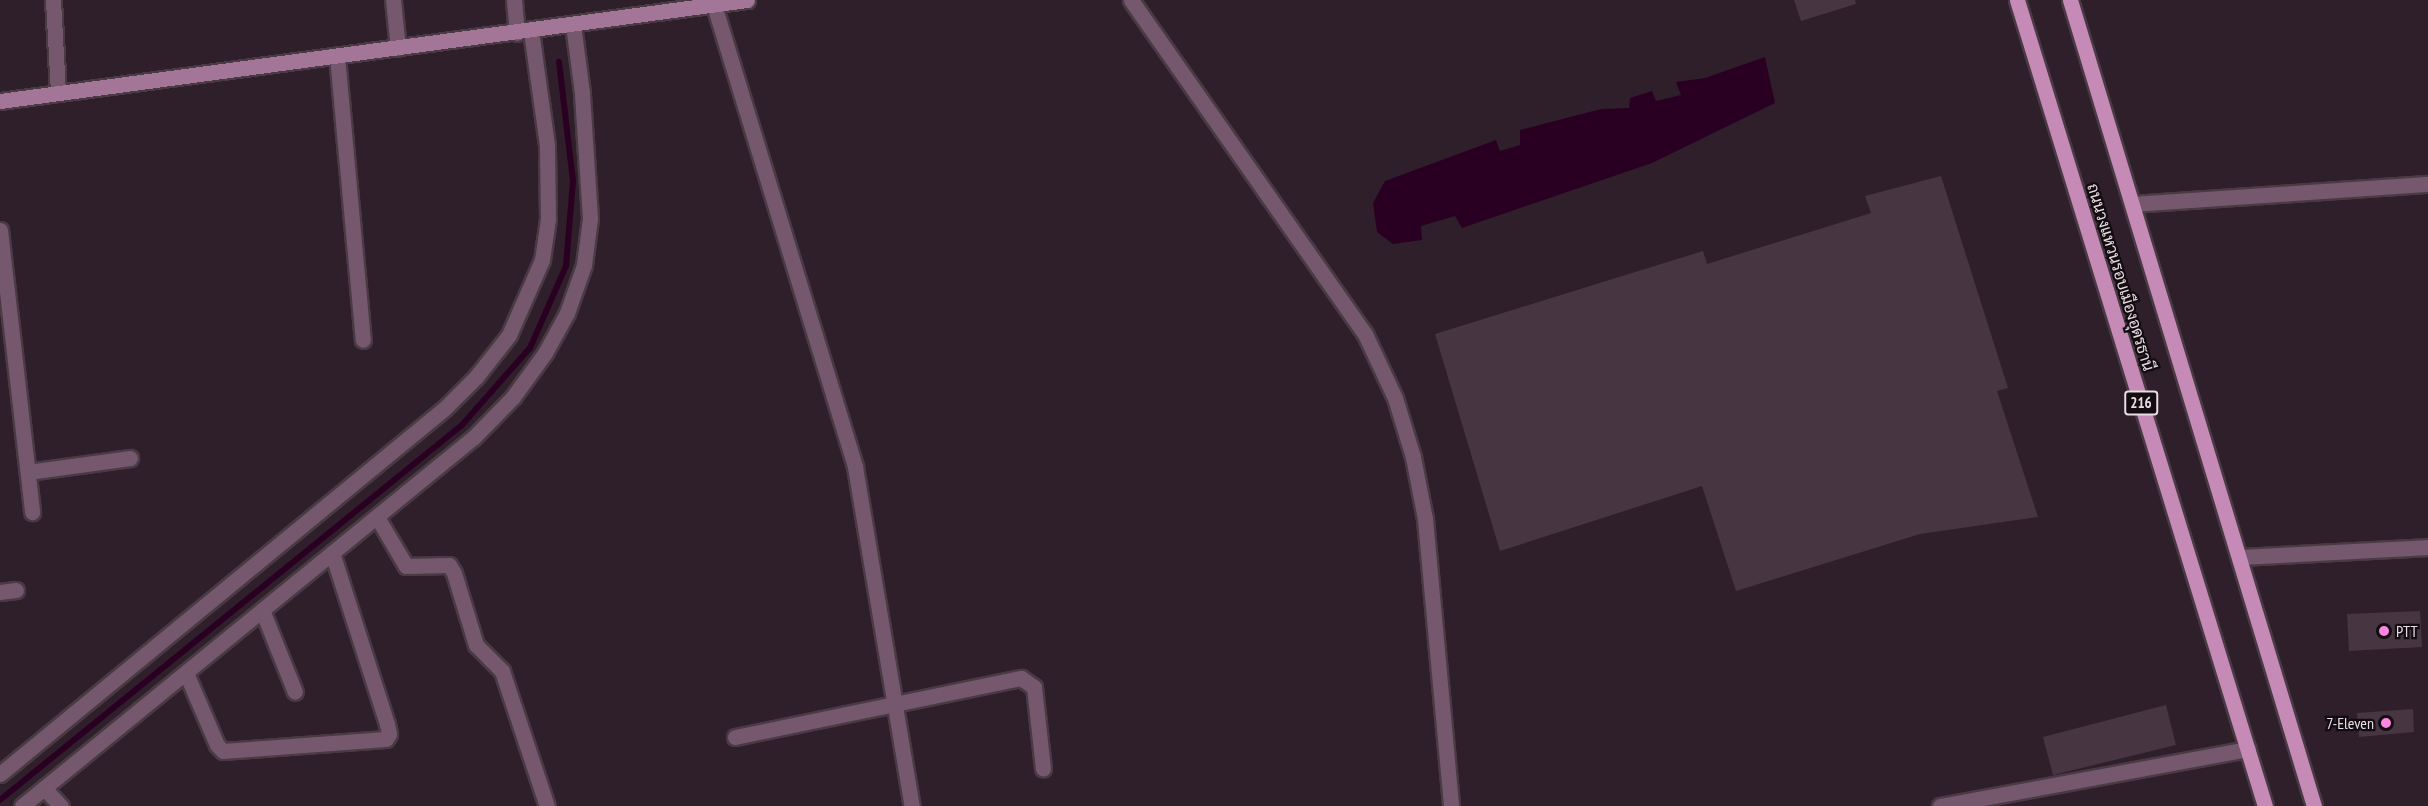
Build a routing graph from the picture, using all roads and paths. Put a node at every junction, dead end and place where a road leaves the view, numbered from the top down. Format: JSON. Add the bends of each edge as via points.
{"nodes":[{"id":1,"x":53,"y":0,"type":"edge"},
{"id":2,"x":393,"y":0,"type":"edge"},
{"id":3,"x":514,"y":0,"type":"edge"},
{"id":4,"x":747,"y":0,"type":"edge"},
{"id":5,"x":1131,"y":0,"type":"edge"},
{"id":6,"x":2017,"y":0,"type":"edge"},
{"id":7,"x":2070,"y":0,"type":"edge"},
{"id":8,"x":714,"y":5,"type":"junction"},
{"id":9,"x":573,"y":25,"type":"junction"},
{"id":10,"x":524,"y":32,"type":"junction"},
{"id":11,"x":398,"y":48,"type":"junction"},
{"id":12,"x":338,"y":56,"type":"junction"},
{"id":13,"x":58,"y":93,"type":"junction"},
{"id":14,"x":0,"y":101,"type":"edge"},
{"id":15,"x":2428,"y":184,"type":"edge"},
{"id":16,"x":2132,"y":204,"type":"junction"},
{"id":17,"x":0,"y":230,"type":"edge"},
{"id":18,"x":6,"y":338,"type":"edge"},
{"id":19,"x":363,"y":340,"type":"dead end"},
{"id":20,"x":130,"y":458,"type":"dead end"},
{"id":21,"x":28,"y":472,"type":"junction"},
{"id":22,"x":32,"y":512,"type":"dead end"},
{"id":23,"x":377,"y":517,"type":"junction"},
{"id":24,"x":2428,"y":547,"type":"edge"},
{"id":25,"x":332,"y":553,"type":"junction"},
{"id":26,"x":2239,"y":557,"type":"junction"},
{"id":27,"x":16,"y":590,"type":"dead end"},
{"id":28,"x":0,"y":592,"type":"edge"},
{"id":29,"x":262,"y":610,"type":"junction"},
{"id":30,"x":186,"y":673,"type":"junction"},
{"id":31,"x":295,"y":692,"type":"dead end"},
{"id":32,"x":892,"y":703,"type":"junction"},
{"id":33,"x":735,"y":737,"type":"dead end"},
{"id":34,"x":2248,"y":749,"type":"junction"},
{"id":35,"x":1043,"y":769,"type":"dead end"},
{"id":36,"x":0,"y":774,"type":"edge"},
{"id":37,"x":44,"y":788,"type":"junction"},
{"id":38,"x":22,"y":806,"type":"edge"},
{"id":39,"x":61,"y":806,"type":"edge"},
{"id":40,"x":547,"y":806,"type":"edge"},
{"id":41,"x":912,"y":806,"type":"edge"},
{"id":42,"x":1451,"y":806,"type":"edge"},
{"id":43,"x":1940,"y":806,"type":"edge"},
{"id":44,"x":2265,"y":806,"type":"edge"},
{"id":45,"x":2314,"y":806,"type":"edge"}],
"edges":[{"from":1,"to":13,"type":"street"},
{"from":2,"to":11,"type":"street"},
{"from":3,"to":10,"type":"street"},
{"from":4,"to":8,"type":"main road"},
{"from":5,"to":42,"type":"street","via":[[1359,325],[1395,398],[1425,519]]},
{"from":6,"to":34,"type":"main road","name":"ถนนวงแหวนรอบเมืองอุดรธานี","number":"216"},
{"from":7,"to":16,"type":"main road","name":"ถนนวงแหวนรอบเมืองอุดรธานี"},
{"from":8,"to":9,"type":"main road"},
{"from":8,"to":32,"type":"street","via":[[855,467]]},
{"from":9,"to":10,"type":"main road"},
{"from":9,"to":23,"type":"street","via":[[590,218],[584,265],[567,313],[513,397],[474,437]]},
{"from":10,"to":11,"type":"main road"},
{"from":10,"to":36,"type":"street","via":[[547,145],[548,219],[542,260],[509,335],[445,408]]},
{"from":11,"to":12,"type":"main road"},
{"from":12,"to":13,"type":"main road"},
{"from":12,"to":19,"type":"street"},
{"from":13,"to":14,"type":"main road"},
{"from":15,"to":16,"type":"street"},
{"from":16,"to":26,"type":"main road","name":"ถนนวงแหวนรอบเมืองอุดรธานี"},
{"from":17,"to":18,"type":"street"},
{"from":18,"to":21,"type":"street"},
{"from":20,"to":21,"type":"street"},
{"from":21,"to":22,"type":"street"},
{"from":23,"to":25,"type":"street"},
{"from":23,"to":40,"type":"street","via":[[406,566],[448,565],[454,573],[476,645],[502,671]]},
{"from":24,"to":26,"type":"street"},
{"from":25,"to":29,"type":"street"},
{"from":25,"to":30,"type":"street","via":[[387,724],[386,739],[223,751]]},
{"from":26,"to":45,"type":"main road","name":"ถนนวงแหวนรอบเมืองอุดรธานี"},
{"from":27,"to":28,"type":"street"},
{"from":29,"to":30,"type":"street"},
{"from":29,"to":31,"type":"street"},
{"from":30,"to":37,"type":"street"},
{"from":32,"to":33,"type":"street"},
{"from":32,"to":35,"type":"street","via":[[1028,680],[1034,687]]},
{"from":32,"to":41,"type":"street"},
{"from":34,"to":43,"type":"street"},
{"from":34,"to":44,"type":"main road","name":"ถนนวงแหวนรอบเมืองอุดรธานี","number":"216"},
{"from":37,"to":38,"type":"street"},
{"from":37,"to":39,"type":"street"}]}
